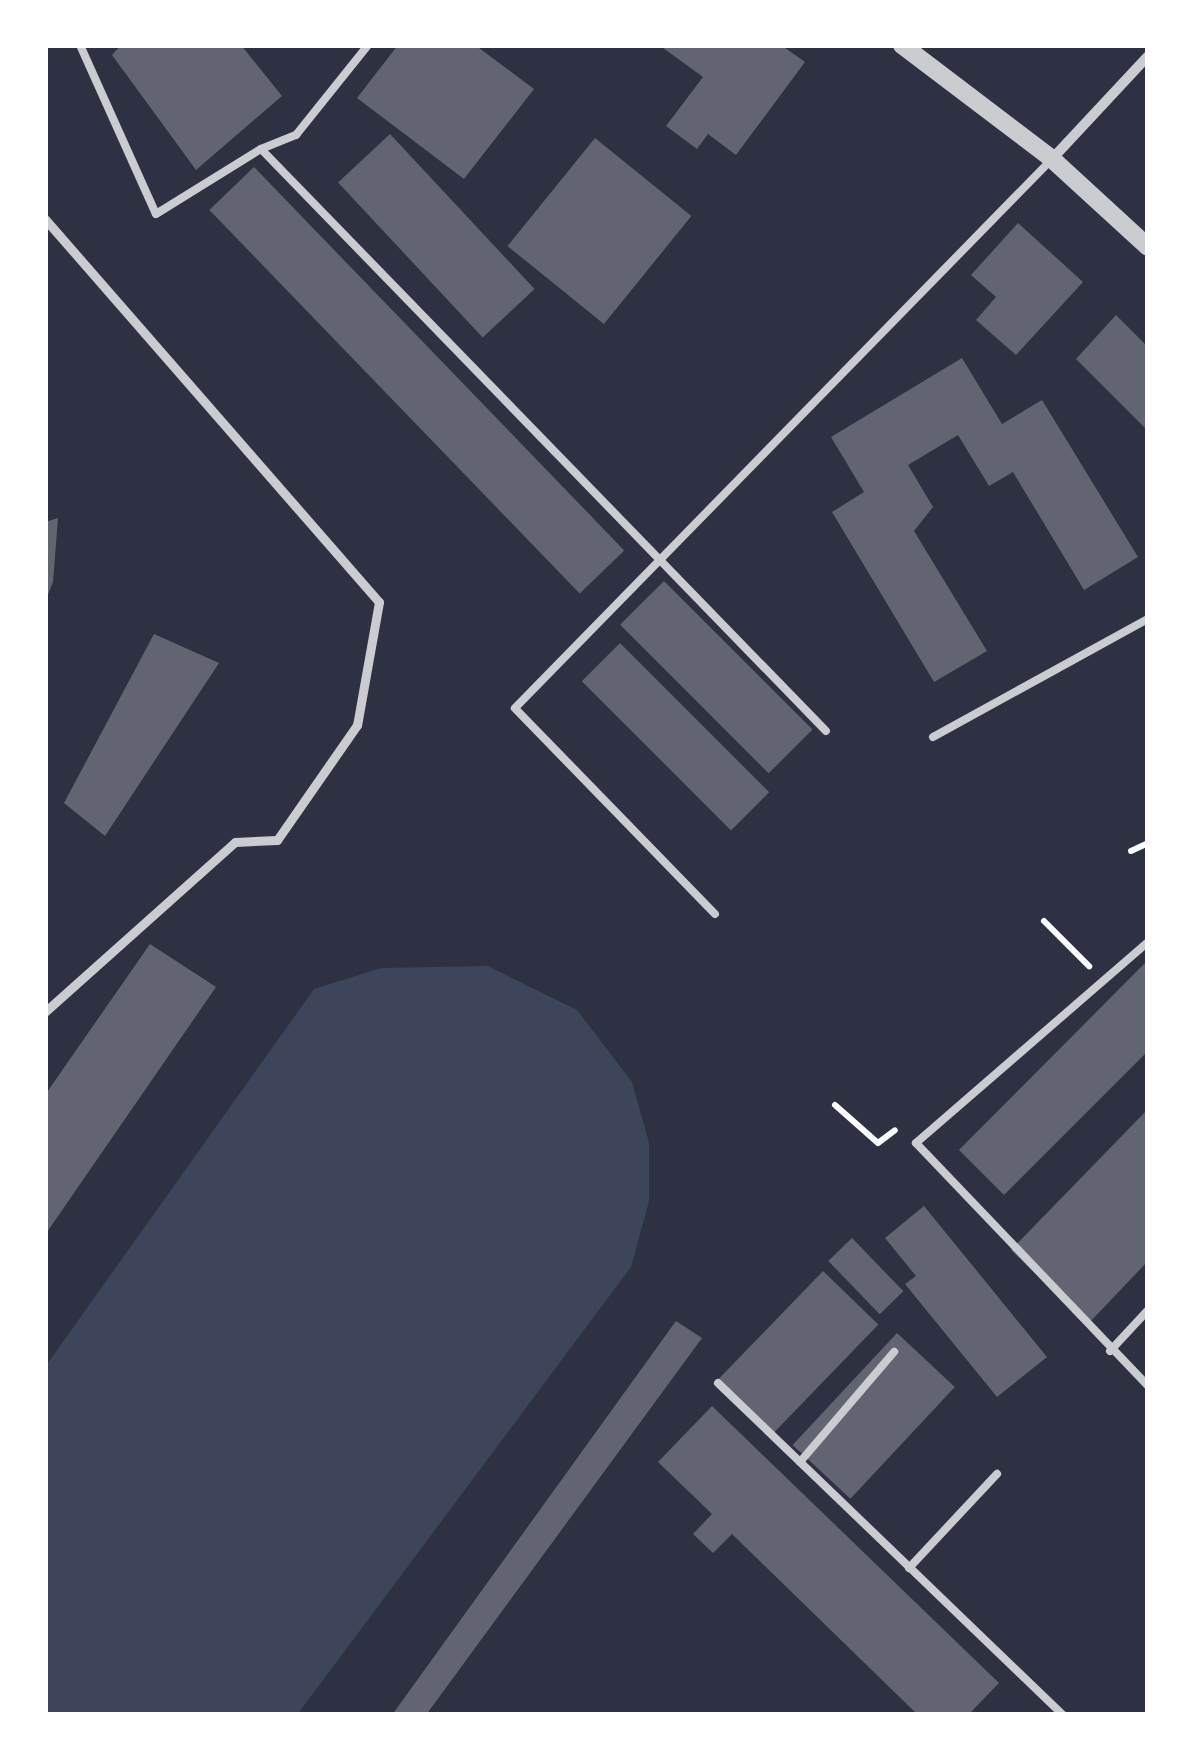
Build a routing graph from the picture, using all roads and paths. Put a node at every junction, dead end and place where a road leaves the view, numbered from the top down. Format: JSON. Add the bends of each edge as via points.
{"nodes":[{"id":1,"x":80,"y":45,"type":"edge"},
{"id":2,"x":368,"y":45,"type":"edge"},
{"id":3,"x":902,"y":45,"type":"edge"},
{"id":4,"x":1148,"y":56,"type":"edge"},
{"id":5,"x":262,"y":149,"type":"junction"},
{"id":6,"x":1052,"y":159,"type":"junction"},
{"id":7,"x":45,"y":219,"type":"edge"},
{"id":8,"x":1148,"y":247,"type":"edge"},
{"id":9,"x":663,"y":566,"type":"junction"},
{"id":10,"x":1148,"y":619,"type":"edge"},
{"id":11,"x":826,"y":732,"type":"dead end"},
{"id":12,"x":932,"y":737,"type":"dead end"},
{"id":13,"x":1148,"y":843,"type":"edge"},
{"id":14,"x":1131,"y":852,"type":"dead end"},
{"id":15,"x":715,"y":914,"type":"dead end"},
{"id":16,"x":1044,"y":921,"type":"dead end"},
{"id":17,"x":1148,"y":942,"type":"edge"},
{"id":18,"x":1104,"y":980,"type":"junction"},
{"id":19,"x":45,"y":1012,"type":"edge"},
{"id":20,"x":835,"y":1105,"type":"dead end"},
{"id":21,"x":906,"y":1122,"type":"dead end"},
{"id":22,"x":1148,"y":1310,"type":"edge"},
{"id":23,"x":1110,"y":1351,"type":"junction"},
{"id":24,"x":894,"y":1352,"type":"dead end"},
{"id":25,"x":718,"y":1383,"type":"dead end"},
{"id":26,"x":1148,"y":1386,"type":"edge"},
{"id":27,"x":800,"y":1462,"type":"junction"},
{"id":28,"x":997,"y":1474,"type":"dead end"},
{"id":29,"x":910,"y":1568,"type":"junction"},
{"id":30,"x":1062,"y":1715,"type":"edge"}],
"edges":[{"from":1,"to":5,"type":"lane","via":[[156,214]]},
{"from":2,"to":5,"type":"lane","via":[[296,135]]},
{"from":3,"to":6,"type":"street"},
{"from":4,"to":6,"type":"street"},
{"from":5,"to":9,"type":"lane"},
{"from":6,"to":8,"type":"street"},
{"from":6,"to":9,"type":"lane"},
{"from":7,"to":19,"type":"street","via":[[379,602],[357,726],[278,840],[235,842]]},
{"from":9,"to":11,"type":"lane"},
{"from":9,"to":15,"type":"lane","via":[[515,708]]},
{"from":10,"to":12,"type":"lane"},
{"from":13,"to":14,"type":"path"},
{"from":16,"to":18,"type":"path"},
{"from":17,"to":18,"type":"lane"},
{"from":18,"to":23,"type":"lane","via":[[916,1143]]},
{"from":20,"to":21,"type":"path","via":[[878,1144]]},
{"from":22,"to":23,"type":"lane"},
{"from":23,"to":26,"type":"lane"},
{"from":24,"to":27,"type":"lane"},
{"from":25,"to":27,"type":"lane"},
{"from":27,"to":29,"type":"lane"},
{"from":28,"to":29,"type":"lane"},
{"from":29,"to":30,"type":"lane"}]}
